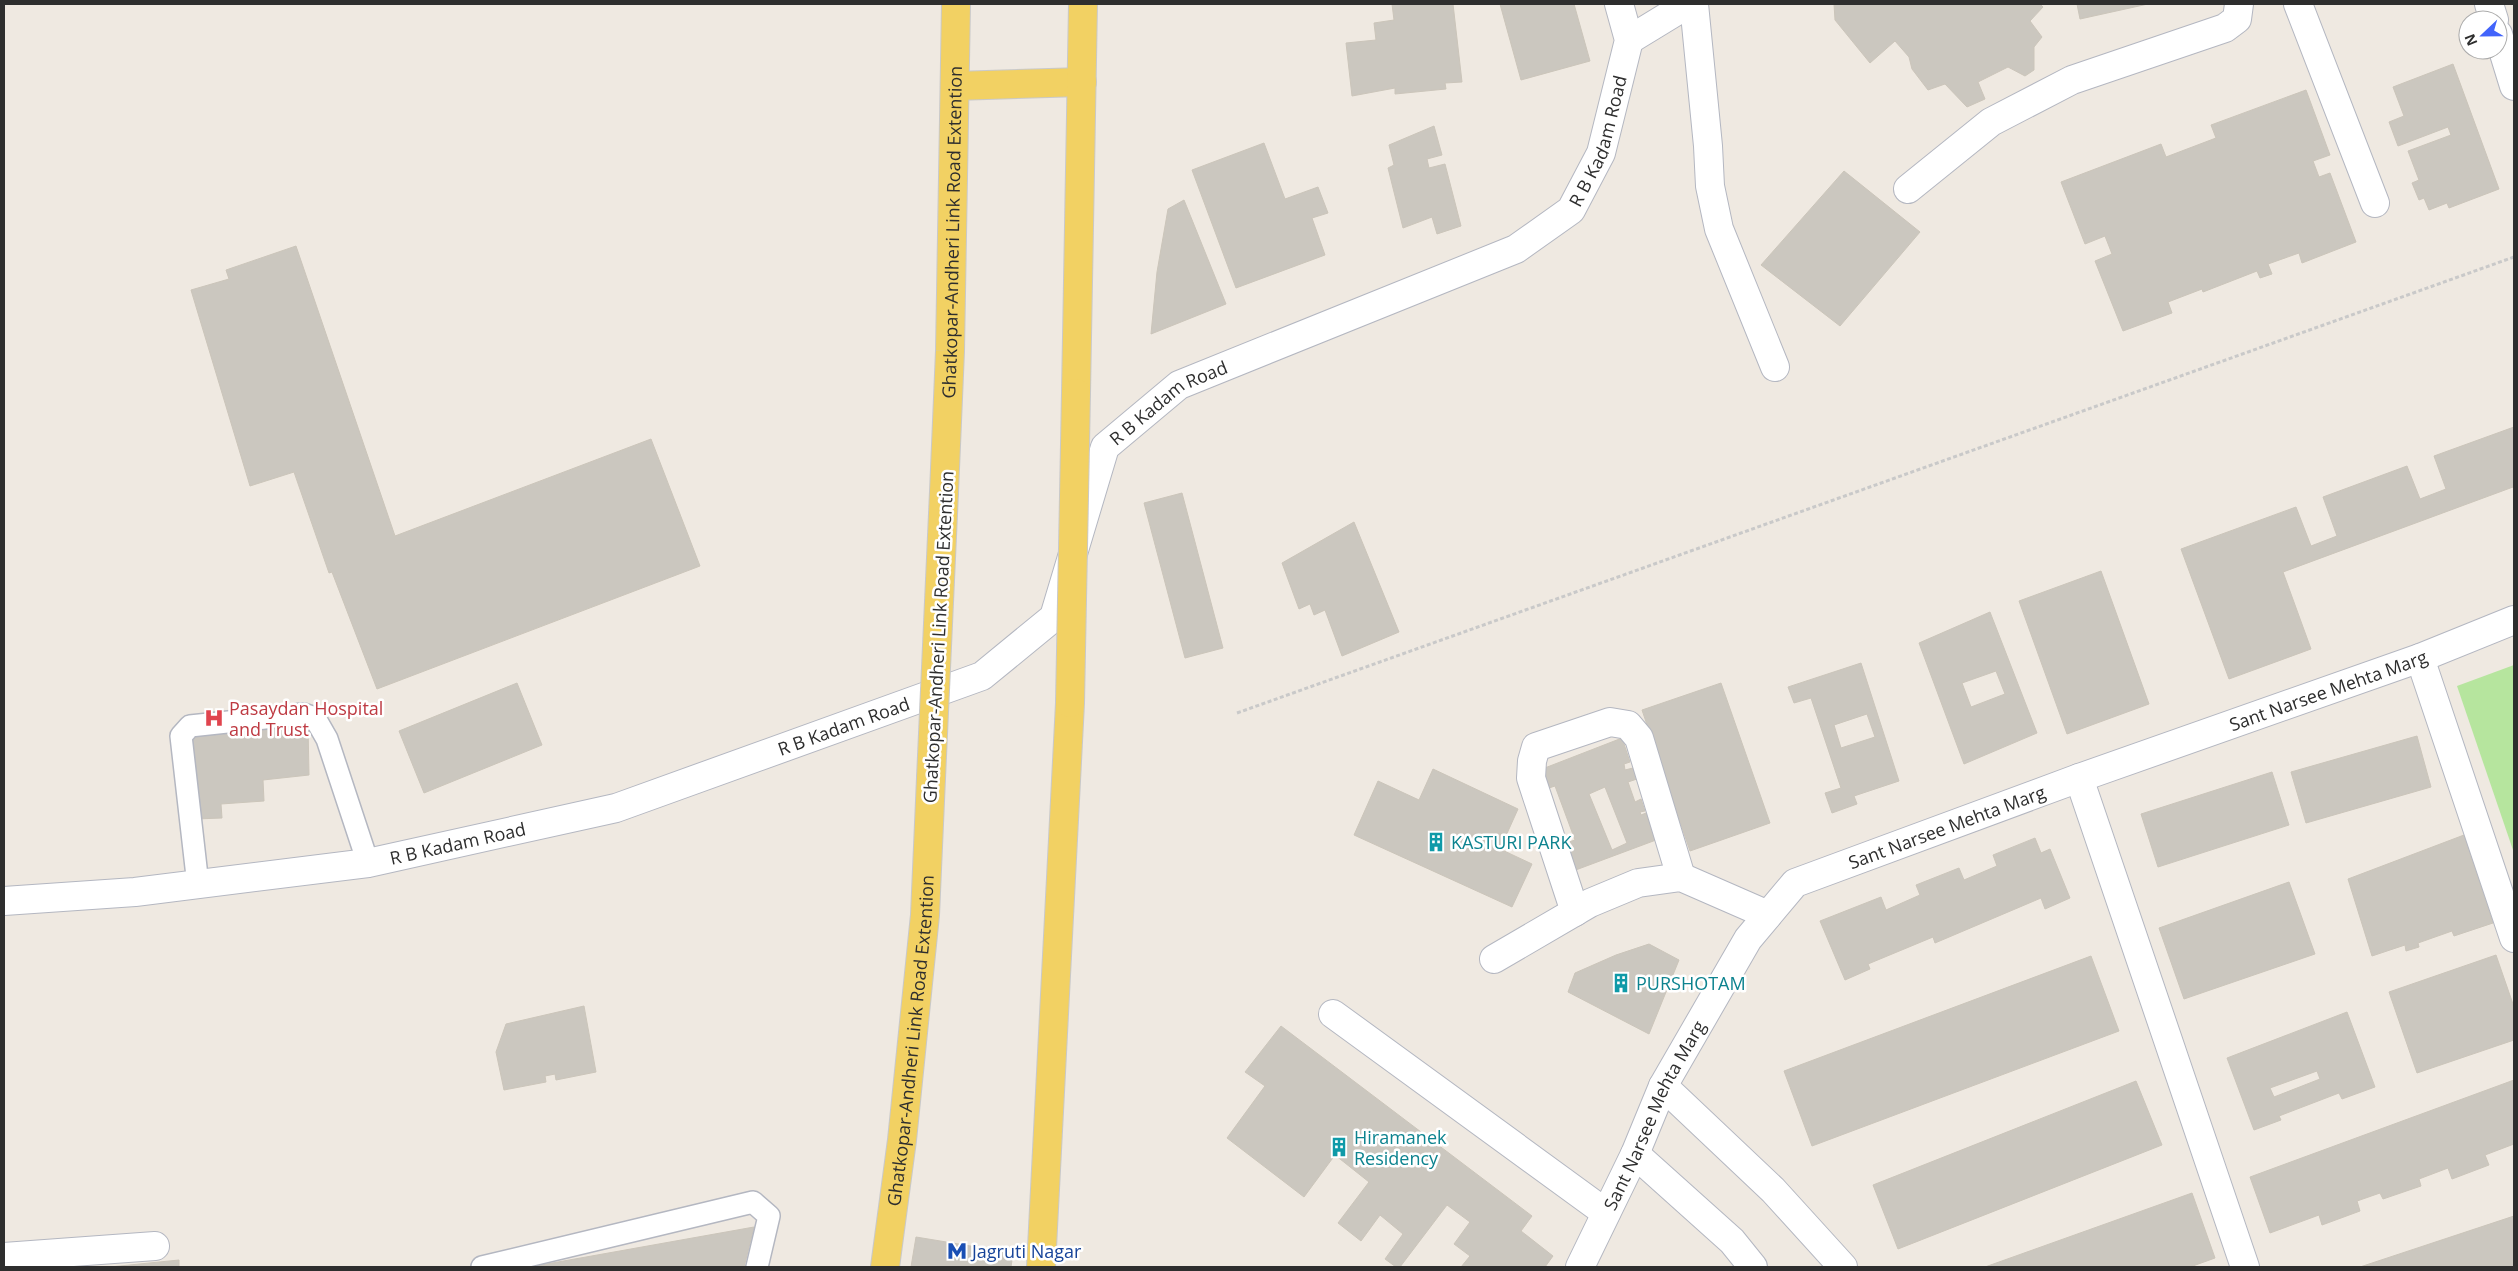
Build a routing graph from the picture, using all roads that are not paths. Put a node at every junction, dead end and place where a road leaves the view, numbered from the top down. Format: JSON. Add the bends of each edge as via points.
{"nodes":[{"id":1,"x":956,"y":4,"type":"edge"},
{"id":2,"x":1083,"y":4,"type":"edge"},
{"id":3,"x":1619,"y":4,"type":"edge"},
{"id":4,"x":1688,"y":4,"type":"edge"},
{"id":5,"x":1694,"y":4,"type":"edge"},
{"id":6,"x":2239,"y":4,"type":"edge"},
{"id":7,"x":2298,"y":4,"type":"edge"},
{"id":8,"x":1629,"y":40,"type":"junction"},
{"id":9,"x":2506,"y":60,"type":"edge"},
{"id":10,"x":1082,"y":82,"type":"junction"},
{"id":11,"x":955,"y":86,"type":"junction"},
{"id":12,"x":2514,"y":86,"type":"edge"},
{"id":13,"x":1908,"y":189,"type":"dead end"},
{"id":14,"x":2375,"y":204,"type":"dead end"},
{"id":15,"x":1775,"y":367,"type":"dead end"},
{"id":16,"x":2514,"y":620,"type":"edge"},
{"id":17,"x":2420,"y":658,"type":"junction"},
{"id":18,"x":2079,"y":778,"type":"junction"},
{"id":19,"x":368,"y":863,"type":"junction"},
{"id":20,"x":1681,"y":877,"type":"junction"},
{"id":21,"x":198,"y":886,"type":"junction"},
{"id":22,"x":4,"y":901,"type":"edge"},
{"id":23,"x":1575,"y":912,"type":"junction"},
{"id":24,"x":1768,"y":916,"type":"junction"},
{"id":25,"x":2514,"y":938,"type":"edge"},
{"id":26,"x":1494,"y":960,"type":"dead end"},
{"id":27,"x":1333,"y":1014,"type":"dead end"},
{"id":28,"x":1663,"y":1086,"type":"junction"},
{"id":29,"x":1635,"y":1154,"type":"junction"},
{"id":30,"x":1606,"y":1213,"type":"junction"},
{"id":31,"x":155,"y":1246,"type":"dead end"},
{"id":32,"x":4,"y":1257,"type":"edge"},
{"id":33,"x":482,"y":1267,"type":"edge"},
{"id":34,"x":757,"y":1267,"type":"edge"},
{"id":35,"x":885,"y":1267,"type":"edge"},
{"id":36,"x":1041,"y":1267,"type":"edge"},
{"id":37,"x":1580,"y":1267,"type":"edge"},
{"id":38,"x":1753,"y":1267,"type":"edge"},
{"id":39,"x":1843,"y":1267,"type":"edge"},
{"id":40,"x":2245,"y":1267,"type":"edge"}],
"edges":[{"from":1,"to":11,"type":"main road","name":"Ghatkopar-Andheri Link Road Extention"},
{"from":2,"to":10,"type":"main road"},
{"from":3,"to":8,"type":"street","name":"R B Kadam Road"},
{"from":4,"to":8,"type":"street"},
{"from":5,"to":15,"type":"street","via":[[1710,186],[1719,229]]},
{"from":6,"to":13,"type":"street","via":[[2237,19],[2226,28],[2072,80],[1991,122]]},
{"from":7,"to":14,"type":"street"},
{"from":8,"to":19,"type":"street","name":"R B Kadam Road","via":[[1601,153],[1571,210],[1516,249],[1179,385],[1105,447],[1054,617],[982,676],[616,808]]},
{"from":9,"to":12,"type":"street"},
{"from":10,"to":11,"type":"main road"},
{"from":10,"to":36,"type":"main road","bridge":true,"via":[[1070,703]]},
{"from":11,"to":35,"type":"main road","name":"Ghatkopar-Andheri Link Road Extention","bridge":true,"via":[[950,351],[926,915]]},
{"from":16,"to":17,"type":"street","name":"Sant Narsee Mehta Marg"},
{"from":17,"to":18,"type":"street","name":"Sant Narsee Mehta Marg"},
{"from":17,"to":25,"type":"street"},
{"from":18,"to":24,"type":"street","name":"Sant Narsee Mehta Marg","via":[[1795,883]]},
{"from":18,"to":40,"type":"street"},
{"from":19,"to":21,"type":"street","name":"R B Kadam Road"},
{"from":19,"to":21,"type":"lane","via":[[327,739],[315,718],[303,714],[190,726],[181,736]]},
{"from":20,"to":23,"type":"street","via":[[1638,883]]},
{"from":20,"to":23,"type":"street","via":[[1639,738],[1628,726],[1610,722],[1536,747],[1532,760],[1531,778]]},
{"from":20,"to":24,"type":"street"},
{"from":21,"to":22,"type":"street","name":"R B Kadam Road"},
{"from":23,"to":26,"type":"street"},
{"from":24,"to":28,"type":"street","name":"Sant Narsee Mehta Marg","via":[[1748,938]]},
{"from":27,"to":30,"type":"street"},
{"from":28,"to":29,"type":"street","name":"Sant Narsee Mehta Marg"},
{"from":28,"to":39,"type":"street","via":[[1773,1190]]},
{"from":29,"to":30,"type":"street","name":"Sant Narsee Mehta Marg"},
{"from":29,"to":38,"type":"street","via":[[1732,1241]]},
{"from":30,"to":37,"type":"street","name":"Sant Narsee Mehta Marg"},
{"from":31,"to":32,"type":"street"},
{"from":33,"to":34,"type":"lane","via":[[754,1202],[769,1216]]}]}
